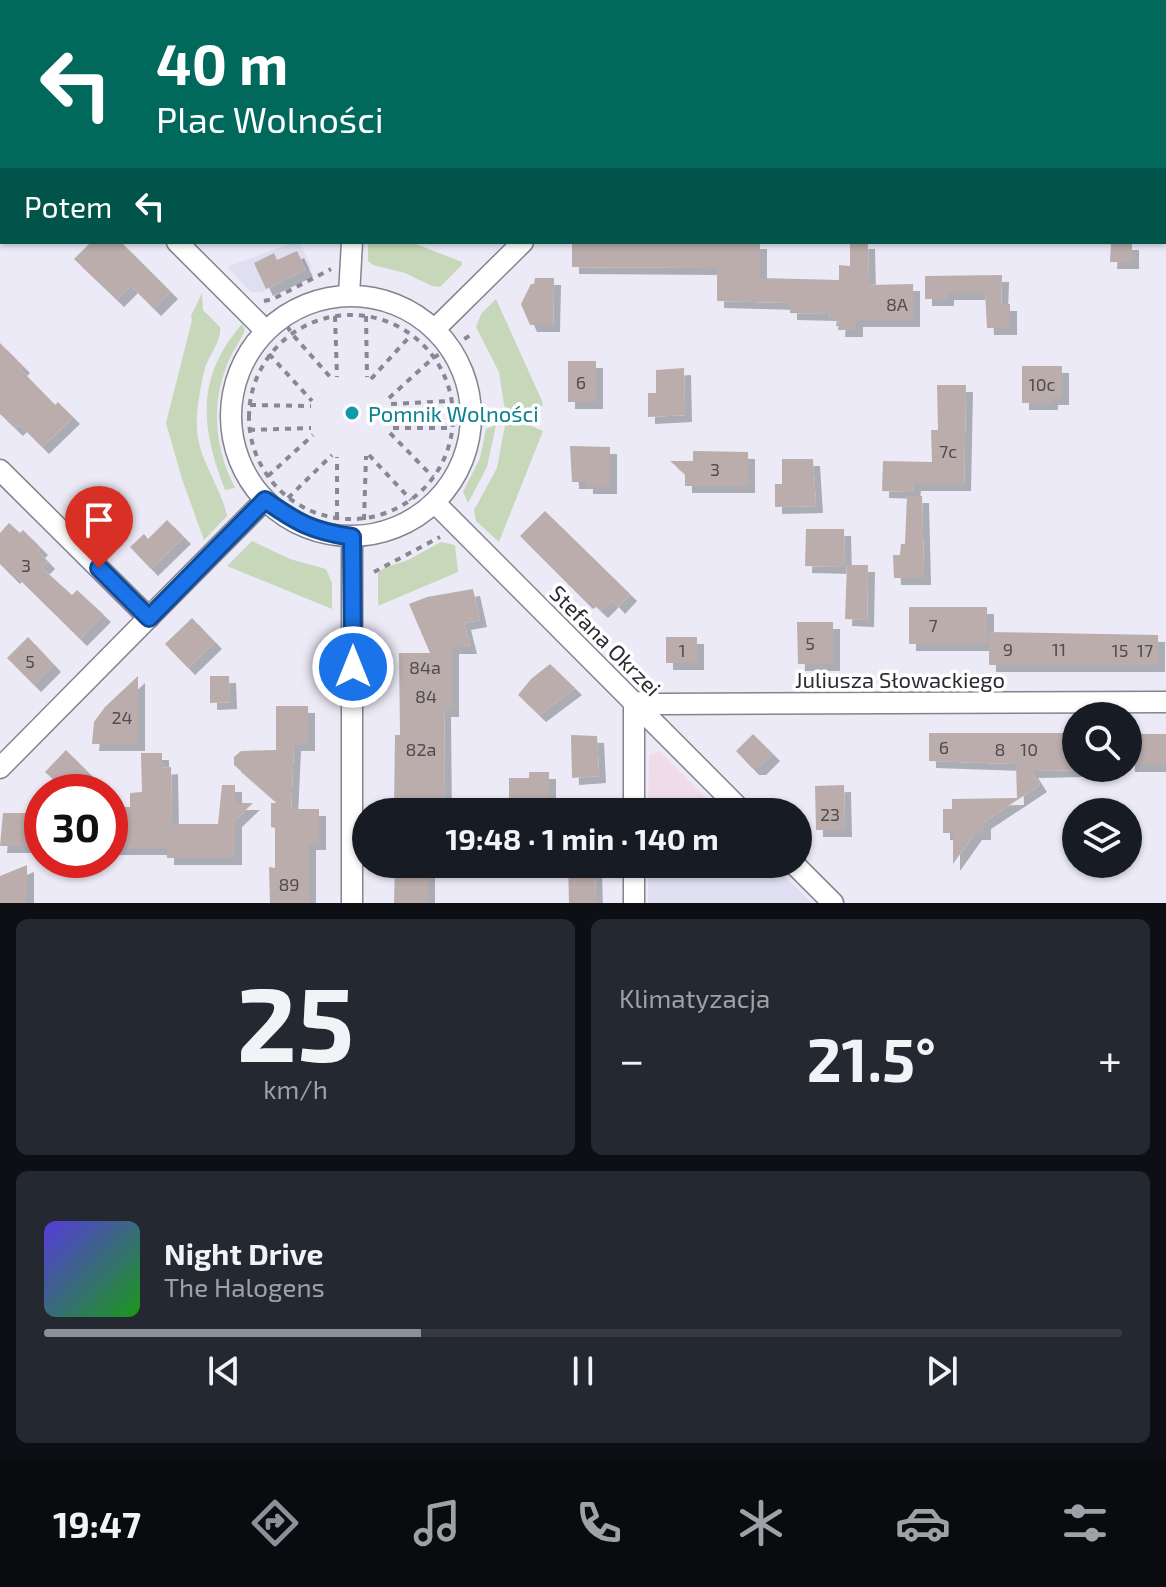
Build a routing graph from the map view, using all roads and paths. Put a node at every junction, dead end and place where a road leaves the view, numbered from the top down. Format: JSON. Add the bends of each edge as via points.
{"nodes":[{"id":1,"x":179,"y":244,"type":"edge"},
{"id":2,"x":352,"y":244,"type":"edge"},
{"id":3,"x":521,"y":244,"type":"edge"},
{"id":4,"x":338,"y":264,"type":"dead end"},
{"id":5,"x":349,"y":295,"type":"junction"},
{"id":6,"x":257,"y":301,"type":"dead end"},
{"id":7,"x":335,"y":316,"type":"junction"},
{"id":8,"x":366,"y":316,"type":"junction"},
{"id":9,"x":435,"y":329,"type":"junction"},
{"id":10,"x":266,"y":331,"type":"junction"},
{"id":11,"x":474,"y":333,"type":"dead end"},
{"id":12,"x":292,"y":334,"type":"junction"},
{"id":13,"x":411,"y":335,"type":"junction"},
{"id":14,"x":269,"y":354,"type":"junction"},
{"id":15,"x":440,"y":354,"type":"junction"},
{"id":16,"x":451,"y":401,"type":"junction"},
{"id":17,"x":250,"y":405,"type":"junction"},
{"id":18,"x":311,"y":428,"type":"dead end"},
{"id":19,"x":452,"y":428,"type":"junction"},
{"id":20,"x":249,"y":430,"type":"junction"},
{"id":21,"x":313,"y":435,"type":"dead end"},
{"id":22,"x":0,"y":470,"type":"edge"},
{"id":23,"x":267,"y":477,"type":"junction"},
{"id":24,"x":433,"y":478,"type":"junction"},
{"id":25,"x":288,"y":499,"type":"junction"},
{"id":26,"x":265,"y":500,"type":"junction"},
{"id":27,"x":411,"y":500,"type":"junction"},
{"id":28,"x":435,"y":503,"type":"junction"},
{"id":29,"x":337,"y":518,"type":"junction"},
{"id":30,"x":358,"y":528,"type":"junction"},
{"id":31,"x":444,"y":535,"type":"dead end"},
{"id":32,"x":373,"y":575,"type":"dead end"},
{"id":33,"x":149,"y":618,"type":"junction"},
{"id":34,"x":634,"y":702,"type":"junction"},
{"id":35,"x":1166,"y":702,"type":"edge"},
{"id":36,"x":0,"y":768,"type":"edge"},
{"id":37,"x":634,"y":798,"type":"edge"},
{"id":38,"x":729,"y":798,"type":"edge"},
{"id":39,"x":634,"y":878,"type":"edge"},
{"id":40,"x":808,"y":878,"type":"edge"},
{"id":41,"x":352,"y":903,"type":"edge"},
{"id":42,"x":634,"y":903,"type":"edge"},
{"id":43,"x":833,"y":903,"type":"edge"}],
"edges":[{"from":1,"to":10,"type":"street"},
{"from":2,"to":5,"type":"street"},
{"from":3,"to":9,"type":"street"},
{"from":4,"to":6,"type":"path","via":[[273,299]]},
{"from":5,"to":9,"type":"street","via":[[394,303]]},
{"from":5,"to":10,"type":"street","via":[[305,307]]},
{"from":7,"to":8,"type":"path"},
{"from":7,"to":12,"type":"path"},
{"from":7,"to":12,"type":"path","via":[[335,378]]},
{"from":8,"to":13,"type":"path"},
{"from":8,"to":13,"type":"path","via":[[369,378]]},
{"from":9,"to":15,"type":"street"},
{"from":10,"to":26,"type":"street","via":[[244,361],[231,406],[241,465]]},
{"from":11,"to":15,"type":"path"},
{"from":12,"to":14,"type":"path"},
{"from":13,"to":15,"type":"path"},
{"from":14,"to":17,"type":"path","via":[[255,379]]},
{"from":14,"to":17,"type":"path","via":[[311,404]]},
{"from":15,"to":16,"type":"path"},
{"from":15,"to":16,"type":"path","via":[[390,401]]},
{"from":15,"to":28,"type":"street","via":[[464,375],[471,423],[460,468]]},
{"from":16,"to":19,"type":"path"},
{"from":17,"to":20,"type":"path"},
{"from":18,"to":20,"type":"path"},
{"from":19,"to":24,"type":"path","via":[[449,448]]},
{"from":19,"to":24,"type":"path","via":[[392,430]]},
{"from":20,"to":23,"type":"path"},
{"from":21,"to":23,"type":"path"},
{"from":22,"to":33,"type":"street"},
{"from":23,"to":25,"type":"path"},
{"from":24,"to":27,"type":"path"},
{"from":25,"to":29,"type":"path"},
{"from":25,"to":29,"type":"path","via":[[335,456]]},
{"from":26,"to":30,"type":"street","via":[[316,531]]},
{"from":26,"to":33,"type":"street"},
{"from":27,"to":30,"type":"path"},
{"from":27,"to":30,"type":"path","via":[[368,456]]},
{"from":28,"to":30,"type":"street","via":[[390,530]]},
{"from":28,"to":34,"type":"street","name":"Stefana Okrzei"},
{"from":29,"to":30,"type":"path"},
{"from":30,"to":41,"type":"street"},
{"from":31,"to":32,"type":"path"},
{"from":33,"to":36,"type":"street"},
{"from":34,"to":35,"type":"street","name":"Juliusza Słowackiego"},
{"from":34,"to":37,"type":"street"},
{"from":34,"to":38,"type":"street","name":"Stefana Okrzei"},
{"from":39,"to":42,"type":"street"},
{"from":40,"to":43,"type":"street"}]}
